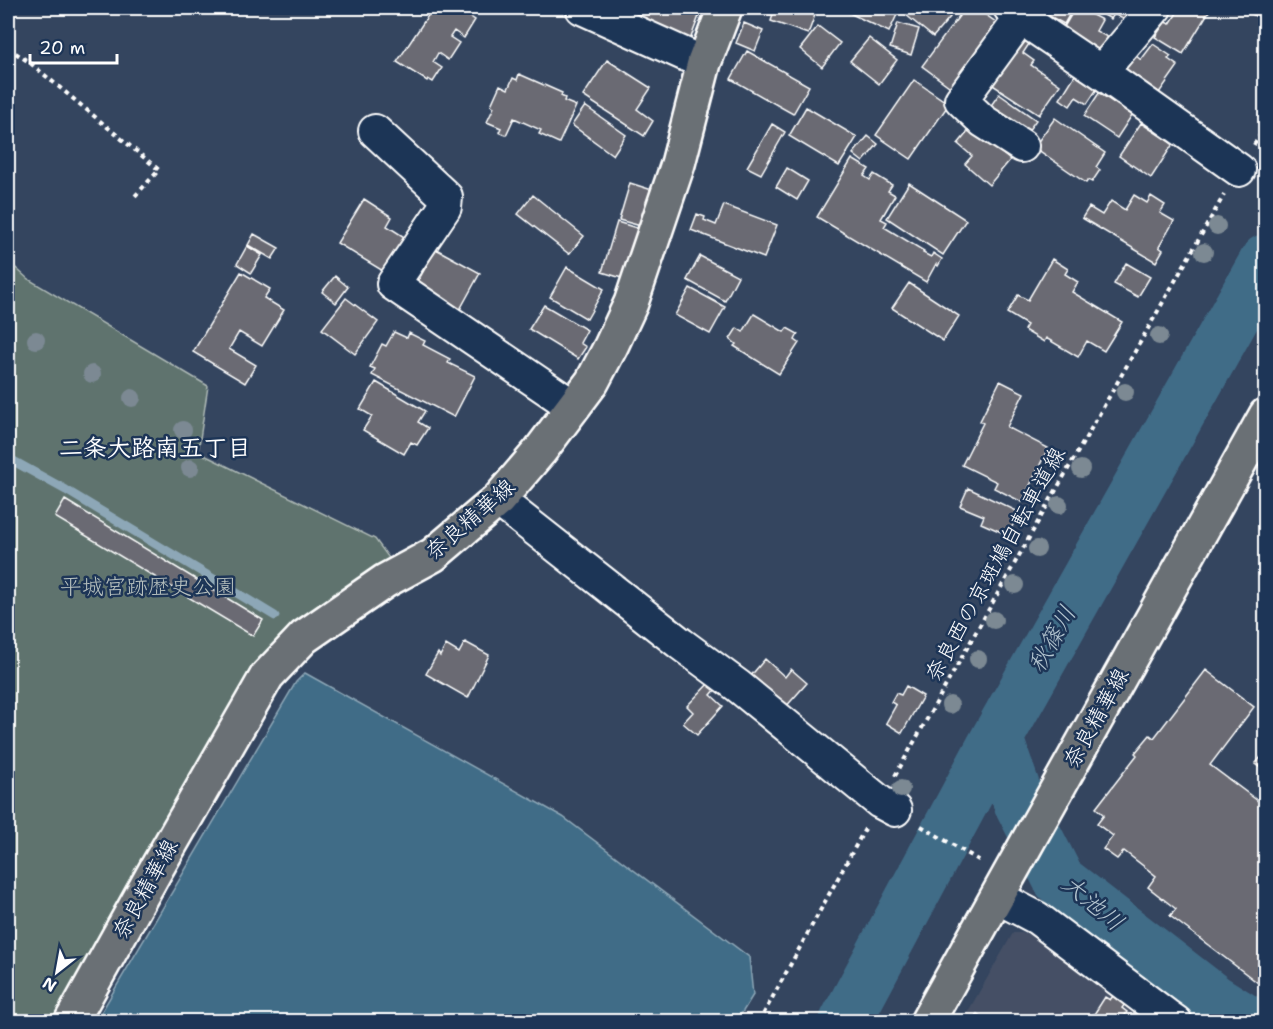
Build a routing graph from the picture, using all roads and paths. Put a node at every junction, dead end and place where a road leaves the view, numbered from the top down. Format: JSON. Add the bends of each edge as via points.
{"nodes":[{"id":1,"x":582,"y":8,"type":"edge"},
{"id":2,"x":725,"y":8,"type":"edge"},
{"id":3,"x":1155,"y":8,"type":"edge"},
{"id":4,"x":1016,"y":13,"type":"edge"},
{"id":5,"x":8,"y":48,"type":"edge"},
{"id":6,"x":704,"y":63,"type":"junction"},
{"id":7,"x":1101,"y":72,"type":"junction"},
{"id":8,"x":1266,"y":125,"type":"edge"},
{"id":9,"x":375,"y":131,"type":"dead end"},
{"id":10,"x":1022,"y":146,"type":"dead end"},
{"id":11,"x":1239,"y":170,"type":"junction"},
{"id":12,"x":135,"y":196,"type":"dead end"},
{"id":13,"x":574,"y":407,"type":"junction"},
{"id":14,"x":1266,"y":415,"type":"edge"},
{"id":15,"x":498,"y":500,"type":"junction"},
{"id":16,"x":887,"y":806,"type":"junction"},
{"id":17,"x":997,"y":880,"type":"junction"},
{"id":18,"x":71,"y":1022,"type":"edge"},
{"id":19,"x":759,"y":1022,"type":"edge"},
{"id":20,"x":927,"y":1022,"type":"edge"},
{"id":21,"x":1176,"y":1022,"type":"edge"}],
"edges":[{"from":1,"to":6,"type":"street"},
{"from":2,"to":6,"type":"main road","name":"奈良精華線"},
{"from":3,"to":7,"type":"street"},
{"from":4,"to":7,"type":"street"},
{"from":4,"to":10,"type":"street","via":[[961,100],[983,121]]},
{"from":5,"to":12,"type":"path","via":[[159,170]]},
{"from":6,"to":13,"type":"main road","name":"奈良精華線","via":[[678,164],[631,303],[592,382]]},
{"from":7,"to":11,"type":"street"},
{"from":8,"to":11,"type":"path","name":"奈良西の京斑鳩自転車道線"},
{"from":9,"to":13,"type":"street","via":[[446,196],[445,207],[393,284]]},
{"from":11,"to":16,"type":"path","name":"奈良西の京斑鳩自転車道線","via":[[1042,513]]},
{"from":13,"to":15,"type":"main road","name":"奈良精華線"},
{"from":14,"to":17,"type":"main road","name":"奈良精華線","via":[[1049,804]]},
{"from":15,"to":16,"type":"street"},
{"from":15,"to":18,"type":"main road","name":"奈良精華線","via":[[433,555],[385,580],[304,637],[267,676]]},
{"from":16,"to":17,"type":"path"},
{"from":16,"to":19,"type":"path","name":"奈良西の京斑鳩自転車道線"},
{"from":17,"to":20,"type":"main road","name":"奈良精華線"},
{"from":17,"to":21,"type":"street","via":[[1037,918]]}]}
